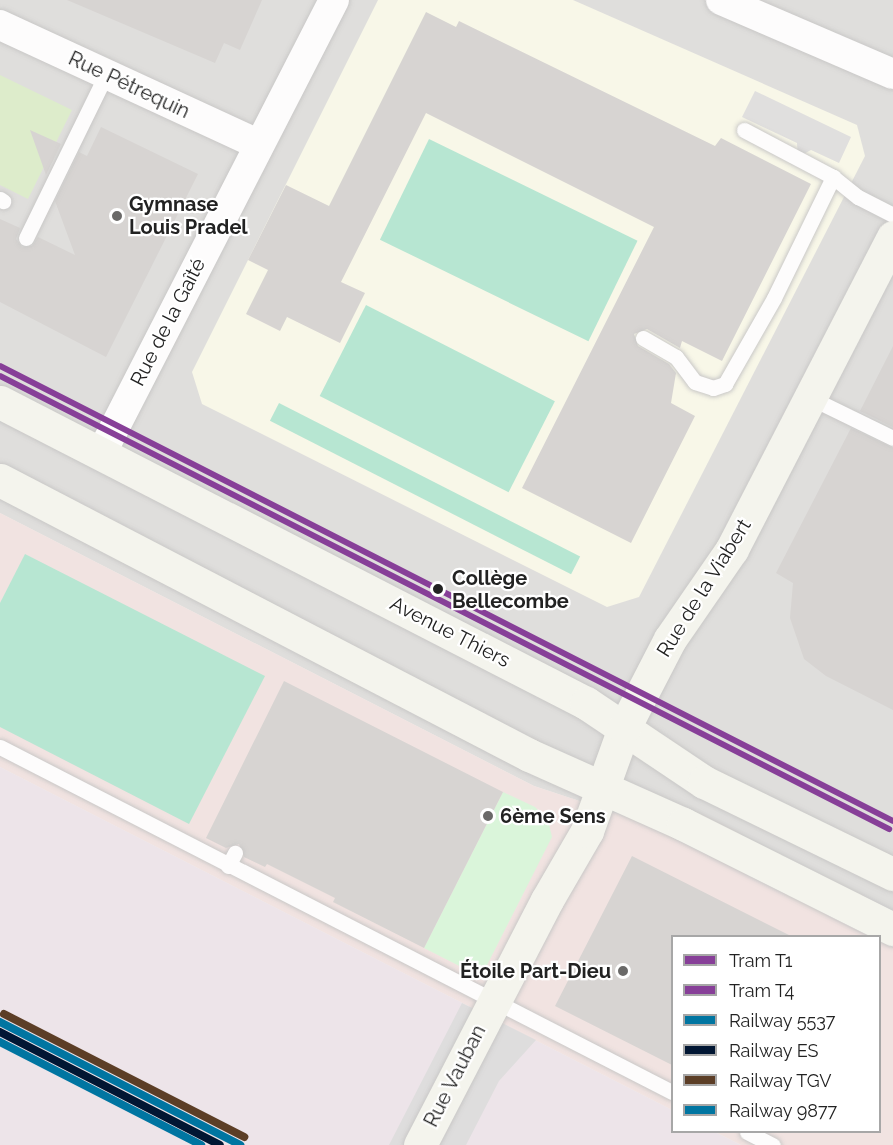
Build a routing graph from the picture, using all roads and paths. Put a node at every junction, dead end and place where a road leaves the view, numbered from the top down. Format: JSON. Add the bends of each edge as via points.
{"nodes":[{"id":1,"x":334,"y":0,"type":"edge"},
{"id":2,"x":721,"y":0,"type":"edge"},
{"id":3,"x":750,"y":6,"type":"edge"},
{"id":4,"x":0,"y":25,"type":"edge"},
{"id":5,"x":893,"y":74,"type":"edge"},
{"id":6,"x":106,"y":75,"type":"junction"},
{"id":7,"x":744,"y":130,"type":"dead end"},
{"id":8,"x":257,"y":144,"type":"junction"},
{"id":9,"x":833,"y":177,"type":"junction"},
{"id":10,"x":893,"y":215,"type":"edge"},
{"id":11,"x":893,"y":237,"type":"edge"},
{"id":12,"x":26,"y":238,"type":"dead end"},
{"id":13,"x":644,"y":338,"type":"dead end"},
{"id":14,"x":811,"y":398,"type":"junction"},
{"id":15,"x":0,"y":402,"type":"edge"},
{"id":16,"x":893,"y":438,"type":"edge"},
{"id":17,"x":102,"y":452,"type":"junction"},
{"id":18,"x":0,"y":480,"type":"edge"},
{"id":19,"x":624,"y":728,"type":"junction"},
{"id":20,"x":0,"y":747,"type":"edge"},
{"id":21,"x":603,"y":789,"type":"junction"},
{"id":22,"x":893,"y":874,"type":"edge"},
{"id":23,"x":893,"y":929,"type":"edge"},
{"id":24,"x":493,"y":1003,"type":"junction"},
{"id":25,"x":671,"y":1092,"type":"edge"},
{"id":26,"x":751,"y":1133,"type":"edge"},
{"id":27,"x":420,"y":1145,"type":"edge"},
{"id":28,"x":773,"y":1145,"type":"edge"}],
"edges":[{"from":1,"to":8,"type":"street","name":"Rue de la Gaîté"},
{"from":2,"to":3,"type":"street"},
{"from":3,"to":5,"type":"street"},
{"from":4,"to":6,"type":"street","name":"Rue Pétrequin"},
{"from":6,"to":8,"type":"street","name":"Rue Pétrequin"},
{"from":6,"to":12,"type":"lane"},
{"from":7,"to":9,"type":"lane"},
{"from":8,"to":17,"type":"street","name":"Rue de la Gaîté"},
{"from":9,"to":10,"type":"lane","via":[[858,197]]},
{"from":9,"to":13,"type":"lane","via":[[774,298],[725,384],[713,388],[695,382],[676,357]]},
{"from":11,"to":14,"type":"main road","name":"Rue de la Viabert"},
{"from":14,"to":16,"type":"lane"},
{"from":14,"to":19,"type":"main road","name":"Rue de la Viabert","via":[[732,549],[679,622]]},
{"from":15,"to":17,"type":"main road","name":"Avenue Thiers"},
{"from":17,"to":19,"type":"main road","name":"Avenue Thiers","via":[[576,698]]},
{"from":18,"to":21,"type":"main road","via":[[521,751]]},
{"from":19,"to":21,"type":"main road","name":"Rue de la Viabert"},
{"from":19,"to":22,"type":"main road","name":"Avenue Thiers","via":[[704,782]]},
{"from":20,"to":24,"type":"lane","via":[[232,860]]},
{"from":21,"to":23,"type":"main road","via":[[683,824]]},
{"from":21,"to":24,"type":"main road","name":"Rue de la Viabert","via":[[587,831]]},
{"from":24,"to":25,"type":"lane"},
{"from":24,"to":27,"type":"main road","name":"Rue Vauban"},
{"from":26,"to":28,"type":"lane"}]}
